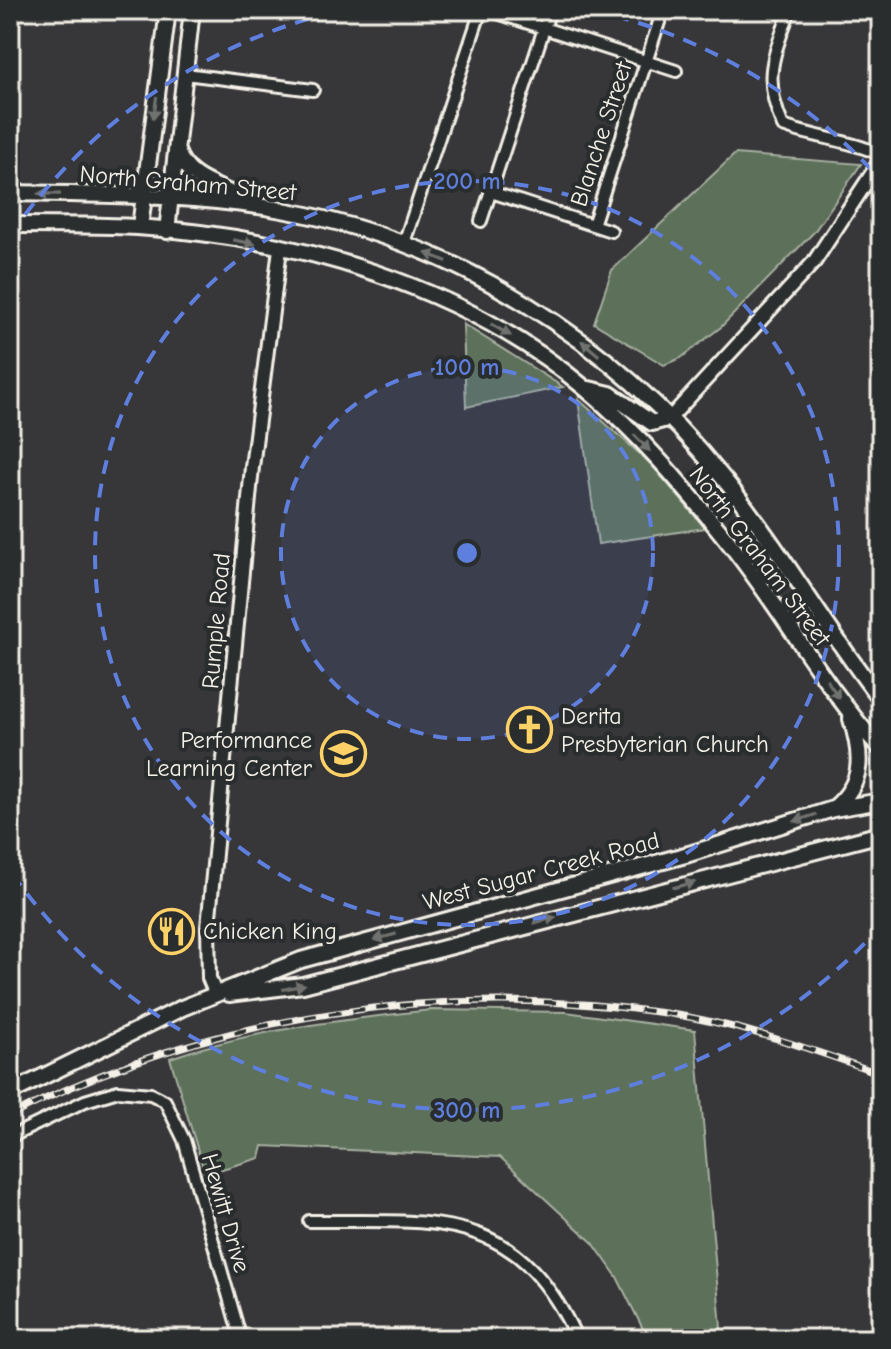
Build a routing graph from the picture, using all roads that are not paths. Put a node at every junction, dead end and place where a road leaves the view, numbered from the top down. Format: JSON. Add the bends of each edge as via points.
{"nodes":[{"id":1,"x":168,"y":10,"type":"edge"},
{"id":2,"x":192,"y":10,"type":"edge"},
{"id":3,"x":481,"y":10,"type":"edge"},
{"id":4,"x":488,"y":10,"type":"edge"},
{"id":5,"x":550,"y":10,"type":"edge"},
{"id":6,"x":663,"y":10,"type":"edge"},
{"id":7,"x":790,"y":10,"type":"edge"},
{"id":8,"x":544,"y":28,"type":"junction"},
{"id":9,"x":646,"y":62,"type":"junction"},
{"id":10,"x":676,"y":71,"type":"dead end"},
{"id":11,"x":185,"y":74,"type":"junction"},
{"id":12,"x":313,"y":90,"type":"dead end"},
{"id":13,"x":177,"y":150,"type":"junction"},
{"id":14,"x":881,"y":158,"type":"edge"},
{"id":15,"x":491,"y":192,"type":"junction"},
{"id":16,"x":10,"y":193,"type":"edge"},
{"id":17,"x":143,"y":197,"type":"junction"},
{"id":18,"x":170,"y":199,"type":"junction"},
{"id":19,"x":249,"y":206,"type":"junction"},
{"id":20,"x":481,"y":221,"type":"dead end"},
{"id":21,"x":10,"y":225,"type":"edge"},
{"id":22,"x":593,"y":225,"type":"junction"},
{"id":23,"x":140,"y":227,"type":"junction"},
{"id":24,"x":167,"y":231,"type":"junction"},
{"id":25,"x":611,"y":231,"type":"dead end"},
{"id":26,"x":404,"y":243,"type":"junction"},
{"id":27,"x":280,"y":249,"type":"junction"},
{"id":28,"x":586,"y":388,"type":"junction"},
{"id":29,"x":670,"y":418,"type":"junction"},
{"id":30,"x":881,"y":700,"type":"edge"},
{"id":31,"x":850,"y":715,"type":"junction"},
{"id":32,"x":881,"y":749,"type":"edge"},
{"id":33,"x":881,"y":801,"type":"edge"},
{"id":34,"x":833,"y":809,"type":"junction"},
{"id":35,"x":881,"y":834,"type":"edge"},
{"id":36,"x":536,"y":896,"type":"junction"},
{"id":37,"x":466,"y":941,"type":"junction"},
{"id":38,"x":216,"y":995,"type":"junction"},
{"id":39,"x":10,"y":1093,"type":"edge"},
{"id":40,"x":10,"y":1137,"type":"edge"},
{"id":41,"x":309,"y":1221,"type":"dead end"},
{"id":42,"x":241,"y":1339,"type":"edge"},
{"id":43,"x":577,"y":1339,"type":"edge"}],
"edges":[{"from":1,"to":17,"type":"main road","one_way":true},
{"from":2,"to":11,"type":"main road"},
{"from":3,"to":26,"type":"street"},
{"from":4,"to":8,"type":"street"},
{"from":5,"to":8,"type":"street"},
{"from":6,"to":9,"type":"street","name":"Blanche Street"},
{"from":7,"to":14,"type":"street","via":[[770,84],[783,126],[858,145]]},
{"from":8,"to":9,"type":"street"},
{"from":8,"to":15,"type":"street"},
{"from":9,"to":10,"type":"street"},
{"from":9,"to":22,"type":"street","name":"Blanche Street"},
{"from":11,"to":12,"type":"street"},
{"from":11,"to":13,"type":"main road"},
{"from":13,"to":18,"type":"main road"},
{"from":13,"to":19,"type":"main road","via":[[191,175],[231,190]]},
{"from":14,"to":29,"type":"street","via":[[814,262]]},
{"from":15,"to":20,"type":"street"},
{"from":15,"to":22,"type":"street"},
{"from":17,"to":16,"type":"main road","name":"North Graham Street","one_way":true},
{"from":17,"to":18,"type":"main road","name":"North Graham Street"},
{"from":17,"to":23,"type":"main road"},
{"from":18,"to":19,"type":"main road","name":"North Graham Street"},
{"from":18,"to":24,"type":"main road"},
{"from":19,"to":26,"type":"main road","name":"North Graham Street","via":[[318,217]]},
{"from":21,"to":23,"type":"main road","name":"North Graham Street"},
{"from":22,"to":25,"type":"street"},
{"from":23,"to":24,"type":"main road","name":"North Graham Street"},
{"from":24,"to":27,"type":"main road","name":"North Graham Street","one_way":true},
{"from":29,"to":26,"type":"main road","name":"North Graham Street","one_way":true,"via":[[539,311],[461,267]]},
{"from":27,"to":28,"type":"main road","name":"North Graham Street","one_way":true,"via":[[358,267],[432,295],[517,339]]},
{"from":27,"to":38,"type":"street","name":"Rumple Road","via":[[252,467],[208,927],[209,978]]},
{"from":28,"to":29,"type":"main road","via":[[610,394],[652,423]]},
{"from":28,"to":31,"type":"main road","name":"North Graham Street","one_way":true,"via":[[644,444],[728,541]]},
{"from":29,"to":30,"type":"main road","name":"North Graham Street","via":[[732,489]]},
{"from":31,"to":32,"type":"main road","name":"North Graham Street"},
{"from":31,"to":34,"type":"main road","via":[[860,765],[854,787]]},
{"from":33,"to":34,"type":"main road","name":"West Sugar Creek Road"},
{"from":34,"to":36,"type":"main road","name":"West Sugar Creek Road","one_way":true},
{"from":37,"to":35,"type":"main road","name":"West Sugar Creek Road","one_way":true},
{"from":36,"to":37,"type":"main road","via":[[479,918],[470,924]]},
{"from":36,"to":38,"type":"main road","name":"West Sugar Creek Road","one_way":true,"via":[[301,960]]},
{"from":38,"to":37,"type":"main road","name":"West Sugar Creek Road","one_way":true,"via":[[303,985]]},
{"from":38,"to":39,"type":"main road","name":"West Sugar Creek Road"},
{"from":40,"to":42,"type":"street","name":"Hewitt Drive","via":[[118,1091],[165,1101],[184,1140]]},
{"from":41,"to":43,"type":"street","via":[[415,1221],[484,1234],[514,1251],[541,1276]]}]}
